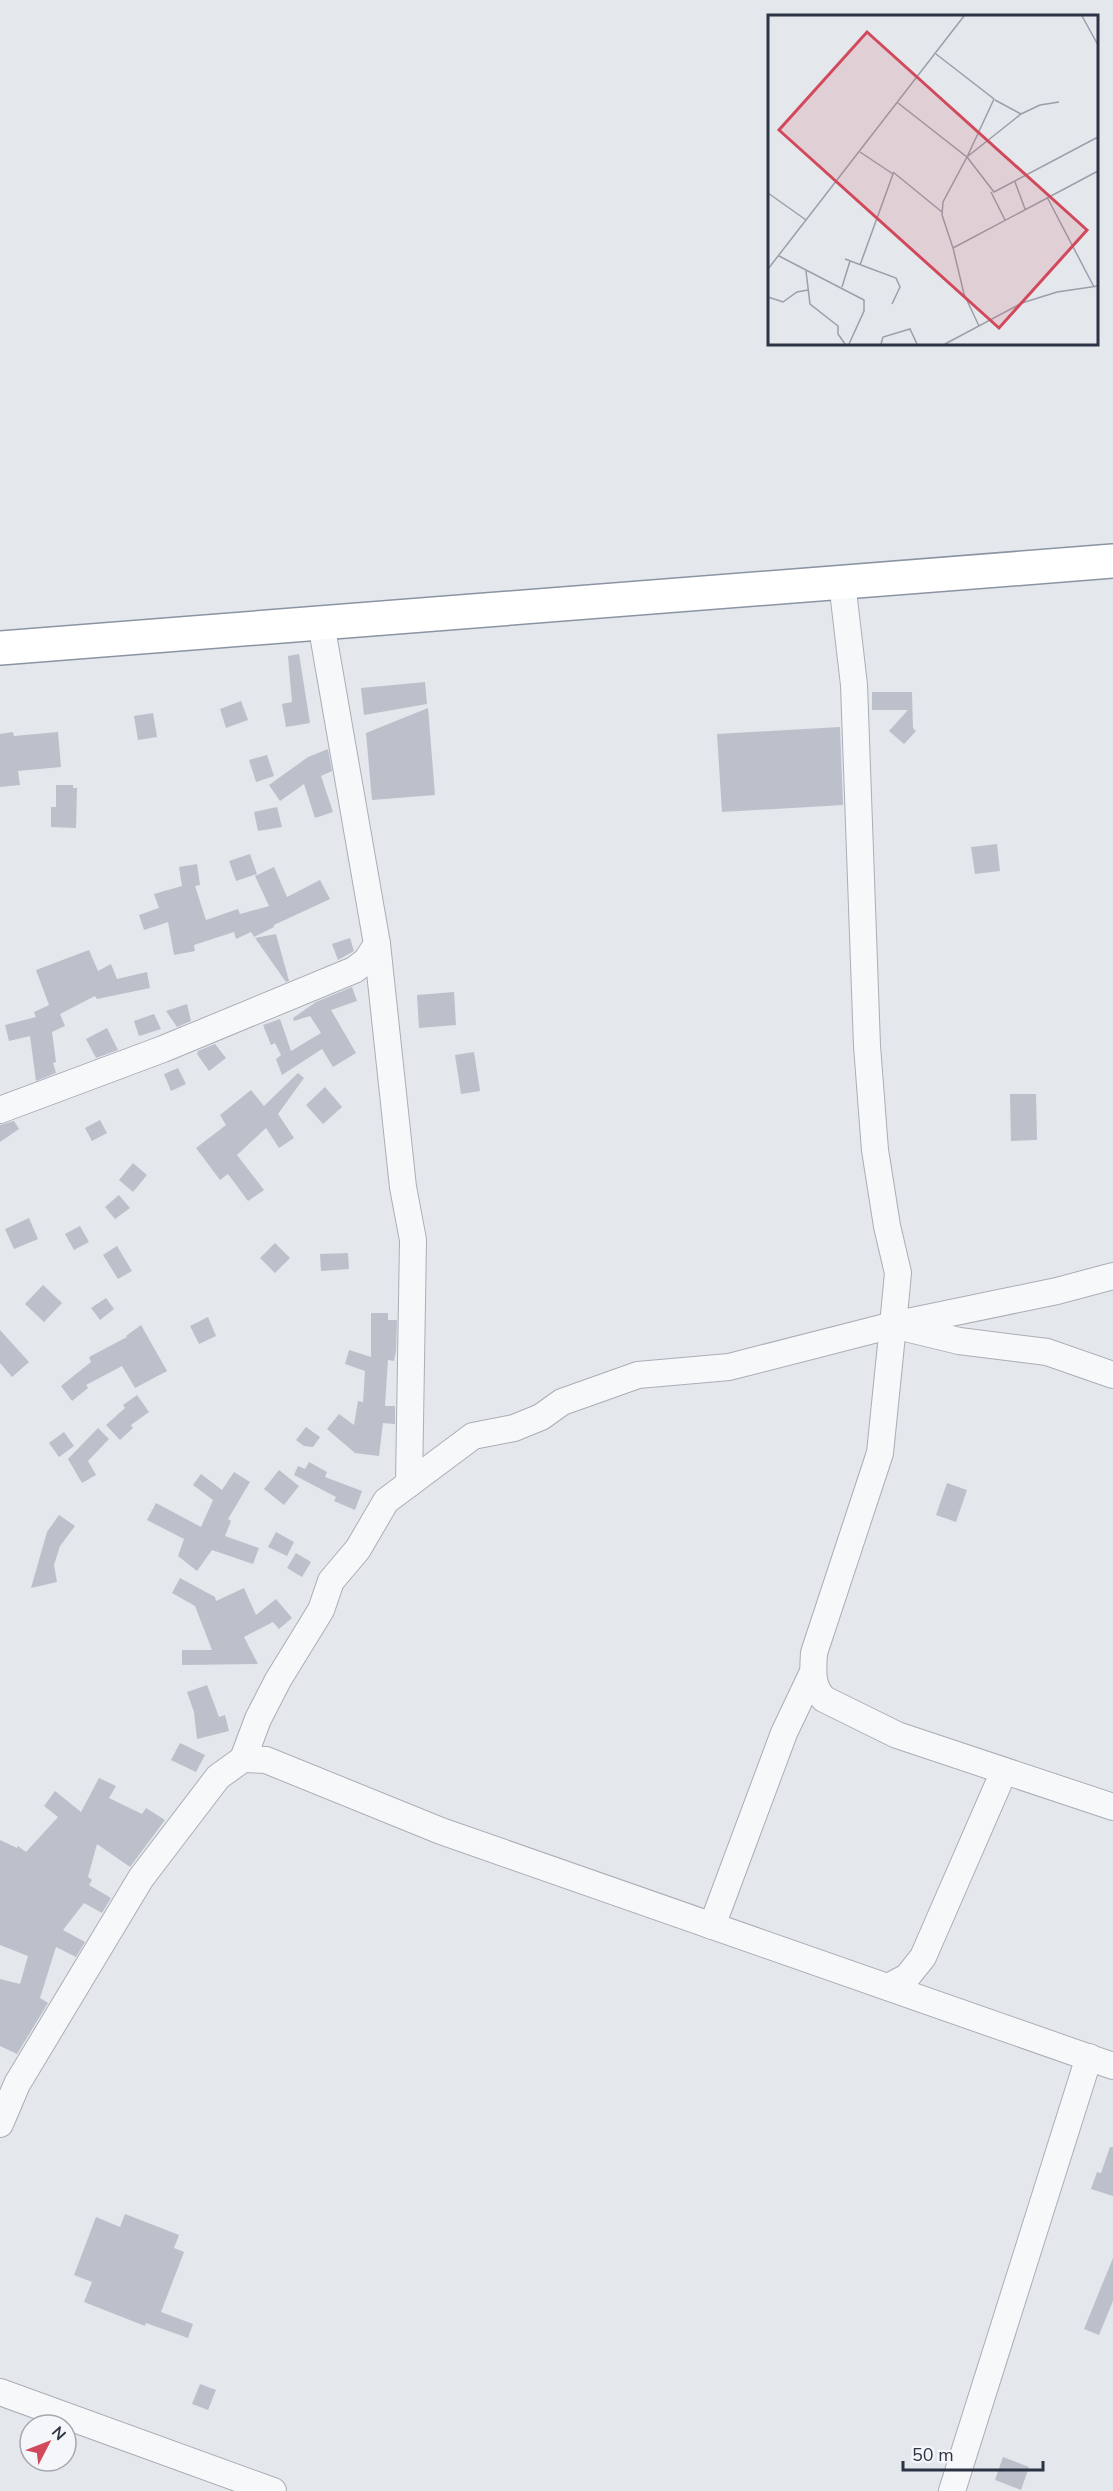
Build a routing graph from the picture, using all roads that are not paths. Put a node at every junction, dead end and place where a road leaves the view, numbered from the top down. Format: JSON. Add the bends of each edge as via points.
{"nodes":[{"id":1,"x":1113,"y":561,"type":"edge"},
{"id":2,"x":842,"y":582,"type":"junction"},
{"id":3,"x":321,"y":623,"type":"junction"},
{"id":4,"x":0,"y":648,"type":"edge"},
{"id":5,"x":377,"y":944,"type":"junction"},
{"id":6,"x":0,"y":1110,"type":"edge"},
{"id":7,"x":1113,"y":1276,"type":"edge"},
{"id":8,"x":893,"y":1325,"type":"junction"},
{"id":9,"x":1113,"y":1374,"type":"edge"},
{"id":10,"x":409,"y":1484,"type":"junction"},
{"id":11,"x":812,"y":1674,"type":"junction"},
{"id":12,"x":243,"y":1759,"type":"junction"},
{"id":13,"x":1004,"y":1771,"type":"junction"},
{"id":14,"x":1113,"y":1807,"type":"edge"},
{"id":15,"x":712,"y":1926,"type":"junction"},
{"id":16,"x":922,"y":1958,"type":"junction"},
{"id":17,"x":888,"y":1987,"type":"junction"},
{"id":18,"x":937,"y":2004,"type":"junction"},
{"id":19,"x":1089,"y":2057,"type":"junction"},
{"id":20,"x":1113,"y":2066,"type":"edge"},
{"id":21,"x":0,"y":2124,"type":"edge"},
{"id":22,"x":0,"y":2392,"type":"edge"},
{"id":23,"x":273,"y":2491,"type":"edge"},
{"id":24,"x":952,"y":2491,"type":"edge"}],
"edges":[{"from":1,"to":2,"type":"highway"},
{"from":2,"to":3,"type":"highway"},
{"from":2,"to":8,"type":"street","via":[[854,685],[867,1046],[875,1150],[898,1273]]},
{"from":3,"to":4,"type":"highway"},
{"from":3,"to":5,"type":"street"},
{"from":5,"to":6,"type":"street","via":[[366,962],[354,970]]},
{"from":5,"to":10,"type":"street","via":[[412,1240]]},
{"from":7,"to":8,"type":"street"},
{"from":8,"to":9,"type":"street","via":[[959,1341],[1047,1352]]},
{"from":8,"to":10,"type":"street","via":[[729,1367],[638,1375],[562,1402],[541,1417],[513,1428],[474,1436]]},
{"from":8,"to":11,"type":"street","via":[[880,1453],[814,1653]]},
{"from":10,"to":12,"type":"street","via":[[386,1501],[358,1549],[331,1581],[321,1611],[278,1680]]},
{"from":11,"to":13,"type":"street","via":[[816,1692],[829,1702],[897,1735]]},
{"from":11,"to":15,"type":"street","via":[[784,1733]]},
{"from":12,"to":15,"type":"street","via":[[266,1760],[441,1831]]},
{"from":12,"to":21,"type":"street","via":[[218,1777],[141,1878],[17,2084]]},
{"from":13,"to":14,"type":"street"},
{"from":13,"to":16,"type":"street"},
{"from":15,"to":17,"type":"street"},
{"from":16,"to":17,"type":"street","via":[[907,1977]]},
{"from":16,"to":18,"type":"street","via":[[921,1973]]},
{"from":17,"to":18,"type":"street"},
{"from":18,"to":19,"type":"street"},
{"from":19,"to":20,"type":"street"},
{"from":19,"to":24,"type":"street"},
{"from":22,"to":23,"type":"street"}]}
